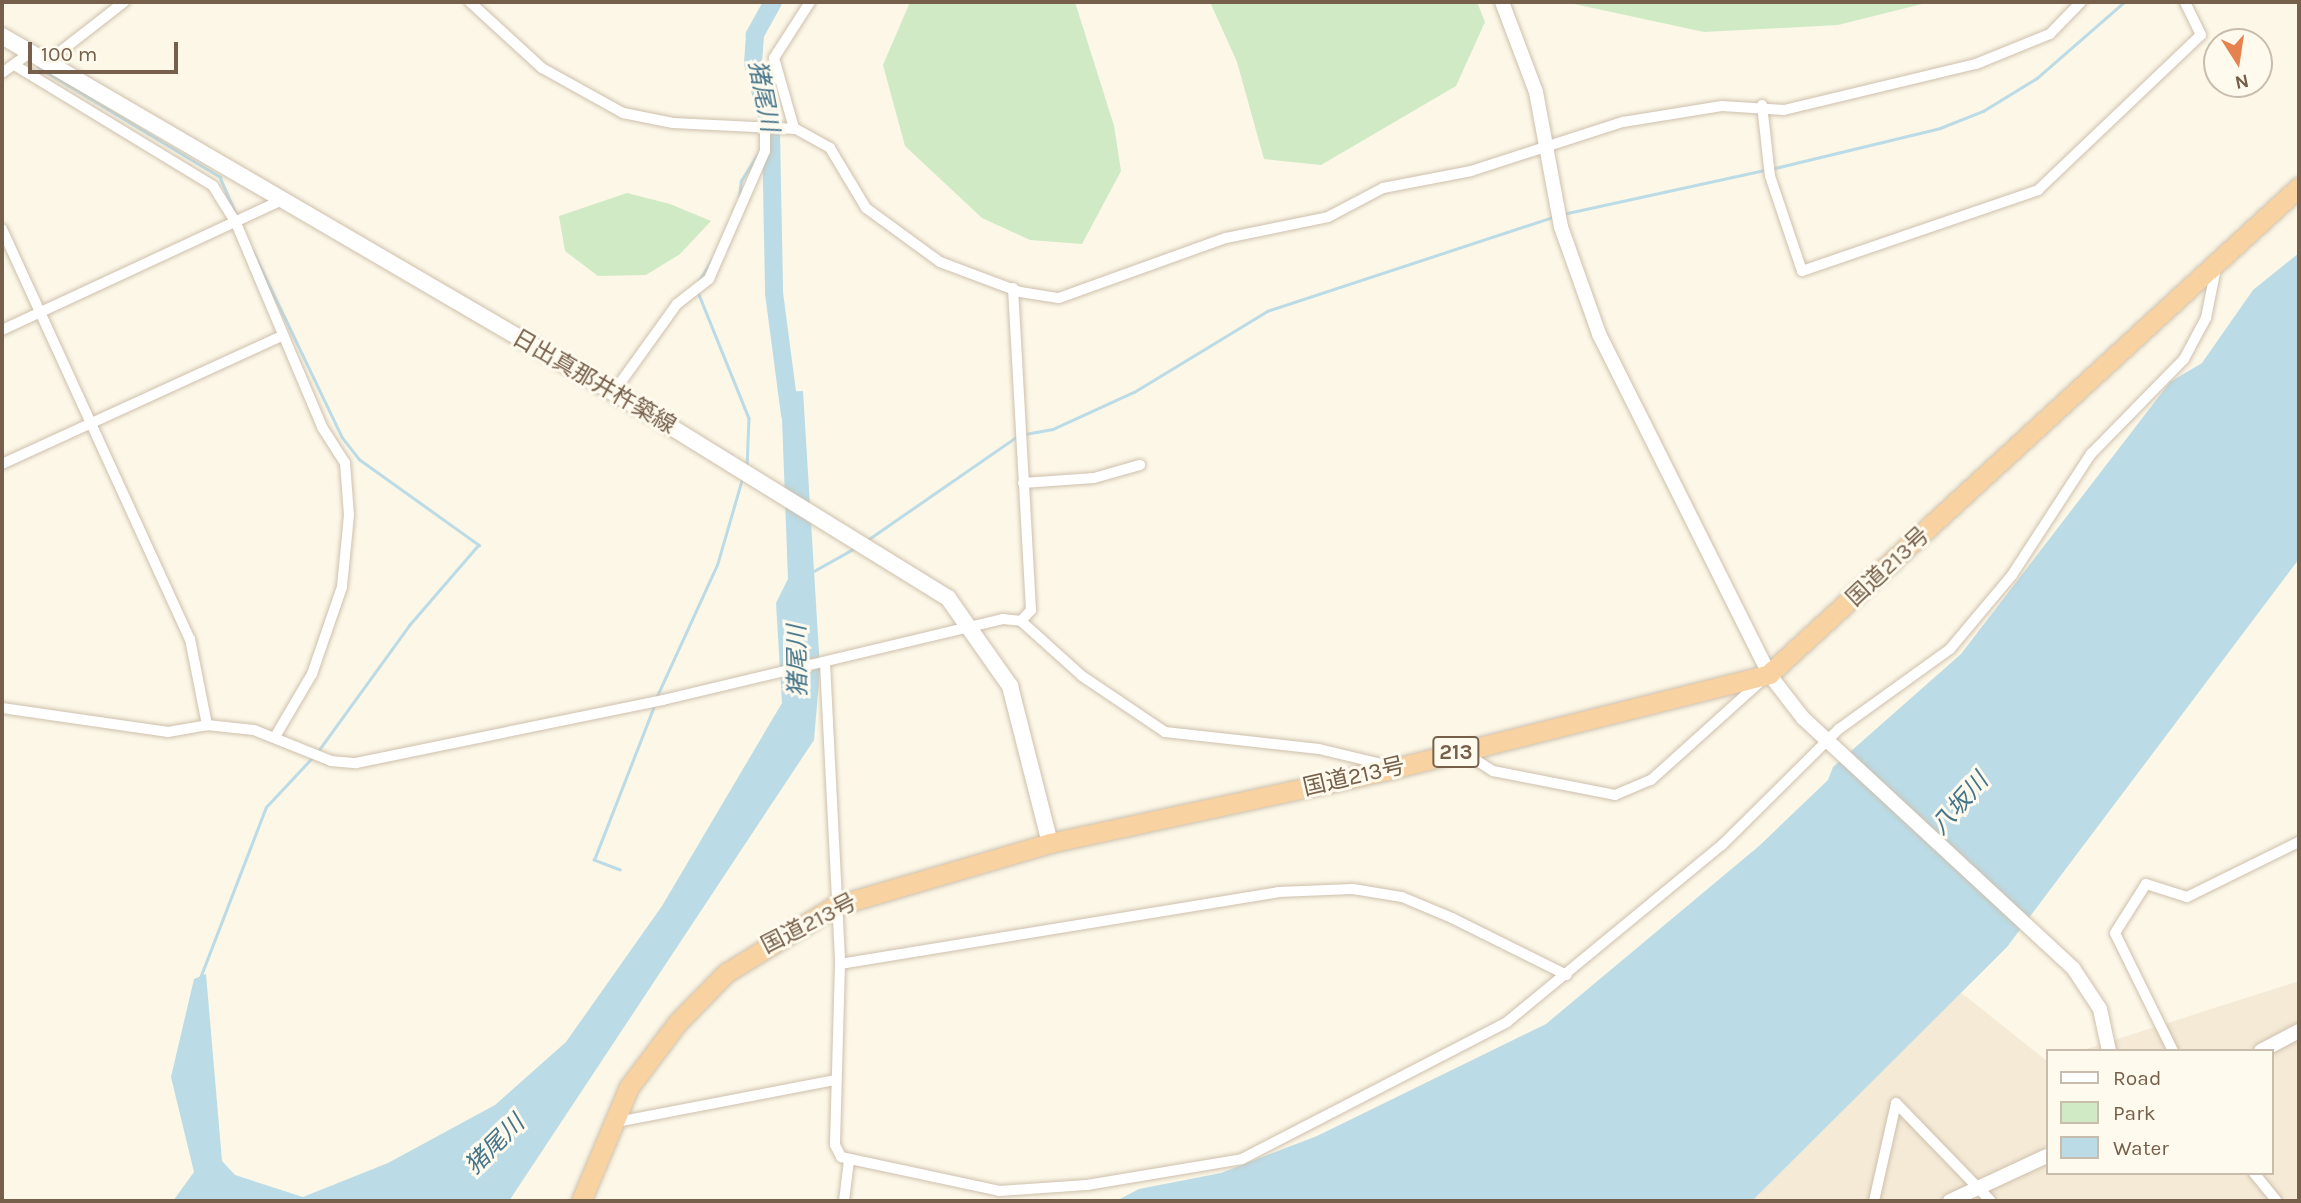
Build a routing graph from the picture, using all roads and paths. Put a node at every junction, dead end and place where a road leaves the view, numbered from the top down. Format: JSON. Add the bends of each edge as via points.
{"nodes":[{"id":1,"x":124,"y":2,"type":"edge"},
{"id":2,"x":470,"y":2,"type":"edge"},
{"id":3,"x":810,"y":2,"type":"edge"},
{"id":4,"x":1502,"y":2,"type":"edge"},
{"id":5,"x":2081,"y":2,"type":"edge"},
{"id":6,"x":2185,"y":2,"type":"edge"},
{"id":7,"x":2,"y":36,"type":"edge"},
{"id":8,"x":30,"y":53,"type":"junction"},
{"id":9,"x":47,"y":62,"type":"junction"},
{"id":10,"x":16,"y":66,"type":"junction"},
{"id":11,"x":2,"y":73,"type":"edge"},
{"id":12,"x":1762,"y":105,"type":"junction"},
{"id":13,"x":765,"y":125,"type":"junction"},
{"id":14,"x":794,"y":128,"type":"junction"},
{"id":15,"x":1544,"y":148,"type":"junction"},
{"id":16,"x":2299,"y":187,"type":"edge"},
{"id":17,"x":282,"y":200,"type":"junction"},
{"id":18,"x":241,"y":220,"type":"junction"},
{"id":19,"x":2,"y":229,"type":"edge"},
{"id":20,"x":2218,"y":257,"type":"junction"},
{"id":21,"x":1013,"y":288,"type":"junction"},
{"id":22,"x":40,"y":312,"type":"junction"},
{"id":23,"x":2,"y":330,"type":"edge"},
{"id":24,"x":281,"y":336,"type":"junction"},
{"id":25,"x":612,"y":393,"type":"junction"},
{"id":26,"x":91,"y":422,"type":"junction"},
{"id":27,"x":2,"y":464,"type":"edge"},
{"id":28,"x":1140,"y":465,"type":"dead end"},
{"id":29,"x":1023,"y":482,"type":"junction"},
{"id":30,"x":1021,"y":621,"type":"junction"},
{"id":31,"x":974,"y":627,"type":"junction"},
{"id":32,"x":825,"y":663,"type":"junction"},
{"id":33,"x":1769,"y":674,"type":"junction"},
{"id":34,"x":2,"y":708,"type":"edge"},
{"id":35,"x":207,"y":725,"type":"junction"},
{"id":36,"x":276,"y":735,"type":"junction"},
{"id":37,"x":1829,"y":741,"type":"junction"},
{"id":38,"x":1462,"y":751,"type":"junction"},
{"id":39,"x":1396,"y":768,"type":"junction"},
{"id":40,"x":2299,"y":842,"type":"edge"},
{"id":41,"x":1050,"y":843,"type":"junction"},
{"id":42,"x":835,"y":906,"type":"junction"},
{"id":43,"x":841,"y":964,"type":"junction"},
{"id":44,"x":1567,"y":975,"type":"junction"},
{"id":45,"x":2299,"y":1031,"type":"edge"},
{"id":46,"x":2109,"y":1049,"type":"edge"},
{"id":47,"x":2172,"y":1049,"type":"edge"},
{"id":48,"x":2265,"y":1049,"type":"edge"},
{"id":49,"x":836,"y":1080,"type":"junction"},
{"id":50,"x":611,"y":1123,"type":"junction"},
{"id":51,"x":2046,"y":1157,"type":"edge"},
{"id":52,"x":849,"y":1162,"type":"junction"},
{"id":53,"x":2256,"y":1175,"type":"edge"},
{"id":54,"x":1988,"y":1195,"type":"edge"},
{"id":55,"x":581,"y":1201,"type":"edge"},
{"id":56,"x":844,"y":1201,"type":"edge"},
{"id":57,"x":1874,"y":1201,"type":"edge"},
{"id":58,"x":1950,"y":1201,"type":"edge"},
{"id":59,"x":2277,"y":1201,"type":"edge"}],
"edges":[{"from":1,"to":9,"type":"street"},
{"from":2,"to":13,"type":"street","via":[[542,68],[623,113],[673,123]]},
{"from":3,"to":14,"type":"street","via":[[774,58]]},
{"from":4,"to":15,"type":"street","via":[[1536,92]]},
{"from":5,"to":12,"type":"street","via":[[2050,34],[1976,64],[1784,110]]},
{"from":6,"to":12,"type":"street","via":[[2201,35],[2045,184],[2019,198],[1802,271],[1770,170]]},
{"from":7,"to":8,"type":"main road","name":"日出真那井杵築線"},
{"from":8,"to":9,"type":"main road","name":"日出真那井杵築線"},
{"from":8,"to":10,"type":"street"},
{"from":9,"to":17,"type":"main road","name":"日出真那井杵築線"},
{"from":10,"to":11,"type":"street"},
{"from":10,"to":18,"type":"street","via":[[206,180]]},
{"from":12,"to":15,"type":"street","via":[[1623,122]]},
{"from":13,"to":14,"type":"street"},
{"from":13,"to":25,"type":"street","via":[[765,151],[709,279],[677,304]]},
{"from":14,"to":21,"type":"street","via":[[830,148],[866,208],[940,262]]},
{"from":15,"to":21,"type":"street","via":[[1383,188],[1328,217],[1226,238],[1085,293],[1046,298]]},
{"from":15,"to":33,"type":"street","via":[[1561,227],[1599,334]]},
{"from":16,"to":20,"type":"highway","name":"国道213号","number":"213"},
{"from":17,"to":18,"type":"street"},
{"from":17,"to":25,"type":"main road","name":"日出真那井杵築線"},
{"from":18,"to":22,"type":"street"},
{"from":18,"to":24,"type":"street"},
{"from":19,"to":22,"type":"street"},
{"from":20,"to":33,"type":"highway","name":"国道213号","number":"213"},
{"from":20,"to":37,"type":"street","via":[[2206,318],[2184,359],[2091,454],[1976,622]]},
{"from":21,"to":29,"type":"street"},
{"from":22,"to":23,"type":"street"},
{"from":22,"to":26,"type":"street"},
{"from":24,"to":26,"type":"street"},
{"from":24,"to":36,"type":"street","via":[[345,463],[349,515],[335,611],[312,674]]},
{"from":25,"to":31,"type":"main road","name":"日出真那井杵築線","via":[[948,598]]},
{"from":26,"to":27,"type":"street"},
{"from":26,"to":35,"type":"street","via":[[190,639]]},
{"from":28,"to":29,"type":"street","via":[[1094,478]]},
{"from":29,"to":30,"type":"street","via":[[1031,610]]},
{"from":30,"to":31,"type":"street"},
{"from":30,"to":39,"type":"street","via":[[1082,676],[1166,732],[1320,749]]},
{"from":31,"to":32,"type":"street"},
{"from":31,"to":41,"type":"main road","name":"日出真那井杵築線","via":[[1010,685]]},
{"from":32,"to":36,"type":"street","via":[[398,759],[344,763],[315,755]]},
{"from":32,"to":42,"type":"street"},
{"from":33,"to":37,"type":"street"},
{"from":33,"to":38,"type":"highway","name":"国道213号","number":"213"},
{"from":33,"to":38,"type":"street","via":[[1651,780],[1615,795],[1493,771]]},
{"from":34,"to":35,"type":"street","via":[[167,732]]},
{"from":35,"to":36,"type":"street"},
{"from":37,"to":44,"type":"street","via":[[1722,845]]},
{"from":37,"to":46,"type":"street","via":[[2087,985],[2100,1009]]},
{"from":38,"to":39,"type":"highway","name":"国道213号","number":"213"},
{"from":39,"to":41,"type":"highway","name":"国道213号","number":"213"},
{"from":40,"to":47,"type":"street","via":[[2187,897],[2146,884],[2115,933]]},
{"from":41,"to":42,"type":"highway","name":"国道213号","number":"213"},
{"from":42,"to":43,"type":"street"},
{"from":42,"to":50,"type":"highway","name":"国道213号","number":"213","via":[[752,954],[690,1007],[644,1063]]},
{"from":43,"to":44,"type":"street","via":[[1278,892],[1353,889],[1402,897]]},
{"from":43,"to":49,"type":"street"},
{"from":44,"to":52,"type":"street","via":[[1496,1028],[1242,1159],[1087,1185],[999,1191],[924,1170]]},
{"from":45,"to":48,"type":"street"},
{"from":49,"to":50,"type":"street"},
{"from":49,"to":52,"type":"street","via":[[835,1145]]},
{"from":50,"to":55,"type":"highway","name":"国道213号","number":"213"},
{"from":51,"to":54,"type":"street"},
{"from":52,"to":56,"type":"street"},
{"from":53,"to":59,"type":"street"},
{"from":54,"to":57,"type":"street","via":[[1896,1103]]},
{"from":54,"to":58,"type":"street"}]}
